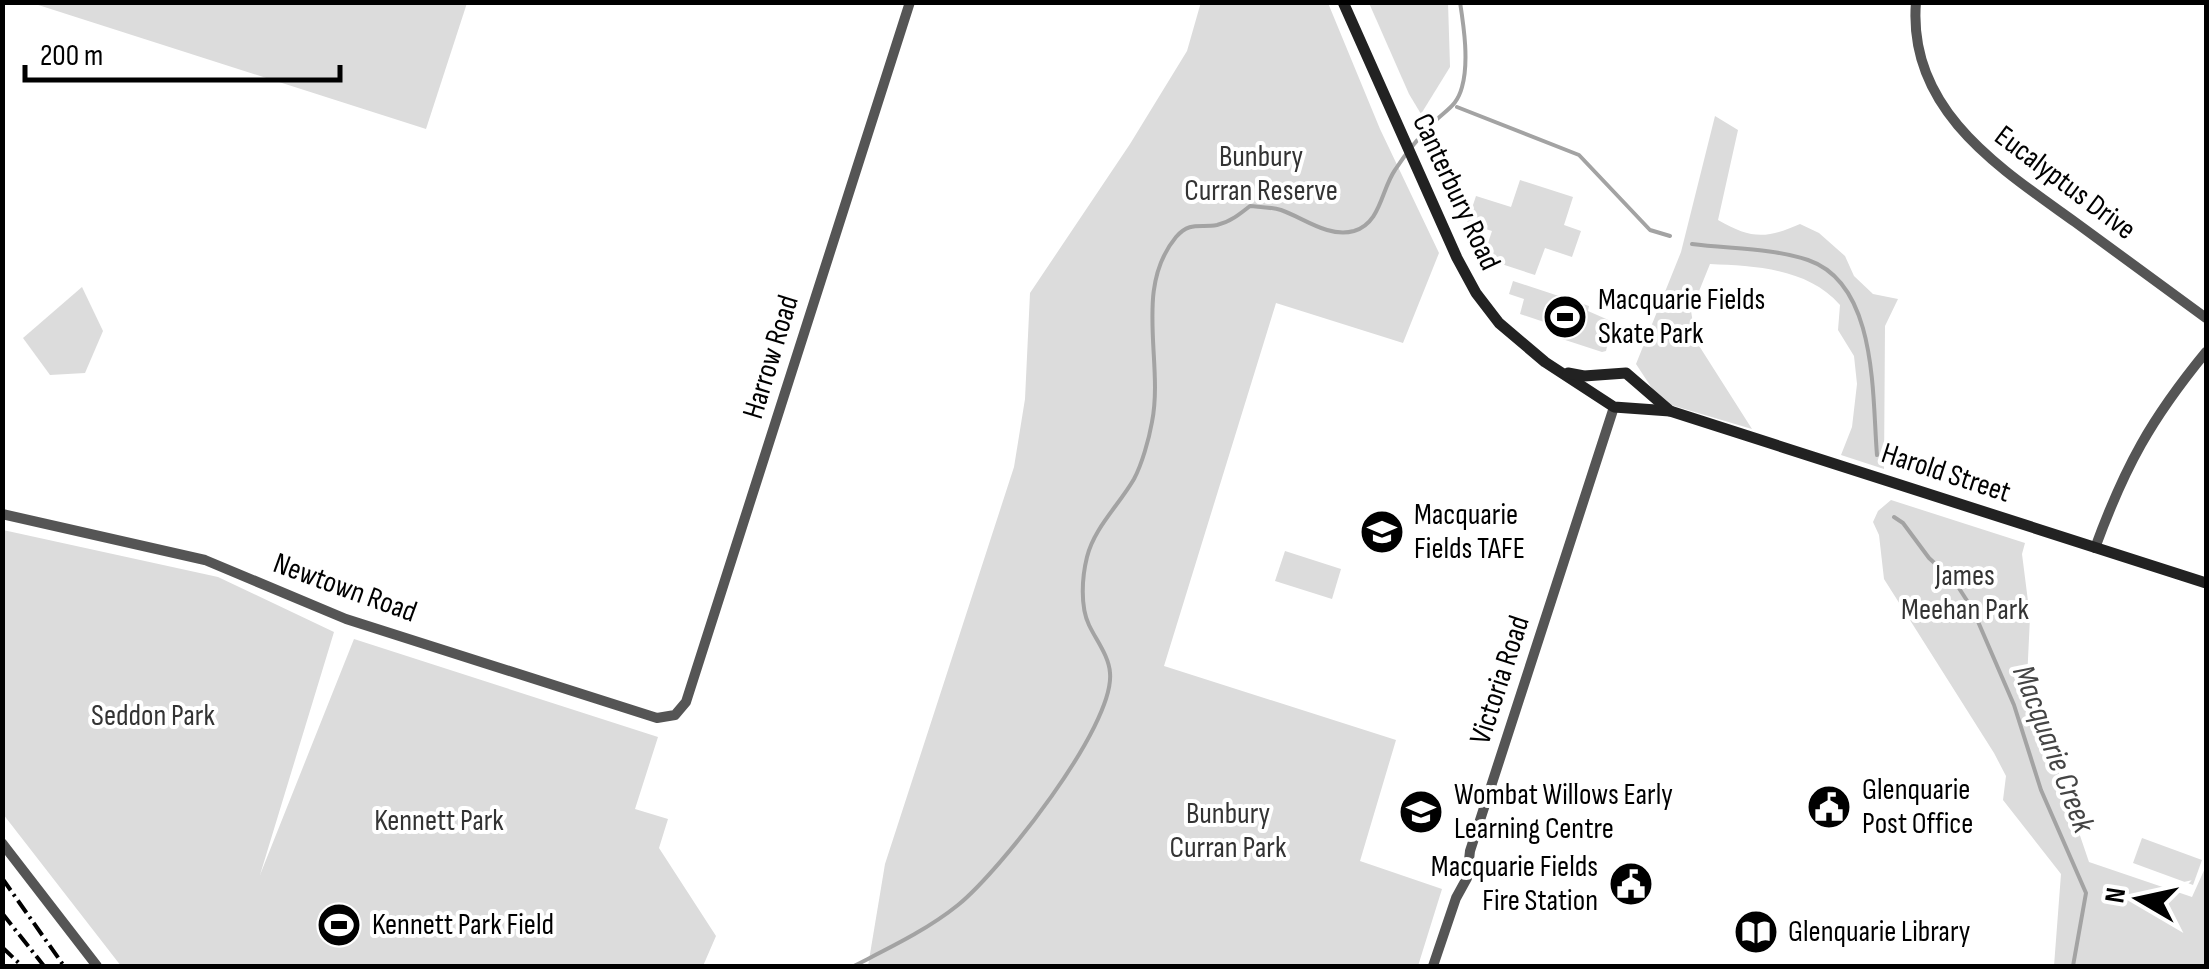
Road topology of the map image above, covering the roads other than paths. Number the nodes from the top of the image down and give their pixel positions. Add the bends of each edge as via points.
1 (910, 2) edge
2 (1343, 2) edge
3 (1916, 2) edge
4 (2206, 318) edge
5 (2206, 352) edge
6 (1564, 373) junction
7 (1612, 374) junction
8 (1636, 382) junction
9 (1615, 404) junction
10 (1670, 411) junction
11 (2, 514) edge
12 (2095, 548) junction
13 (2206, 583) edge
14 (668, 718) joint
15 (2, 843) edge
16 (97, 966) edge
17 (1433, 966) edge

1 - 14 street, Harrow Road via 686,702
2 - 6 main road, Canterbury Road via 1476,293 1500,323
3 - 4 street, Eucalyptus Drive via 1928,74 1969,140
5 - 12 street via 2139,442
6 - 7 main road
6 - 9 main road, Canterbury Road
7 - 8 main road via 1626,373
7 - 9 main road via 1603,384
8 - 9 main road via 1636,398
8 - 10 main road, Harold Street
9 - 10 main road, Harold Street
9 - 17 street, Victoria Road via 1467,878
10 - 12 main road, Harold Street
11 - 14 street, Newtown Road via 205,560 346,619
12 - 13 main road, Harold Street
15 - 16 street

